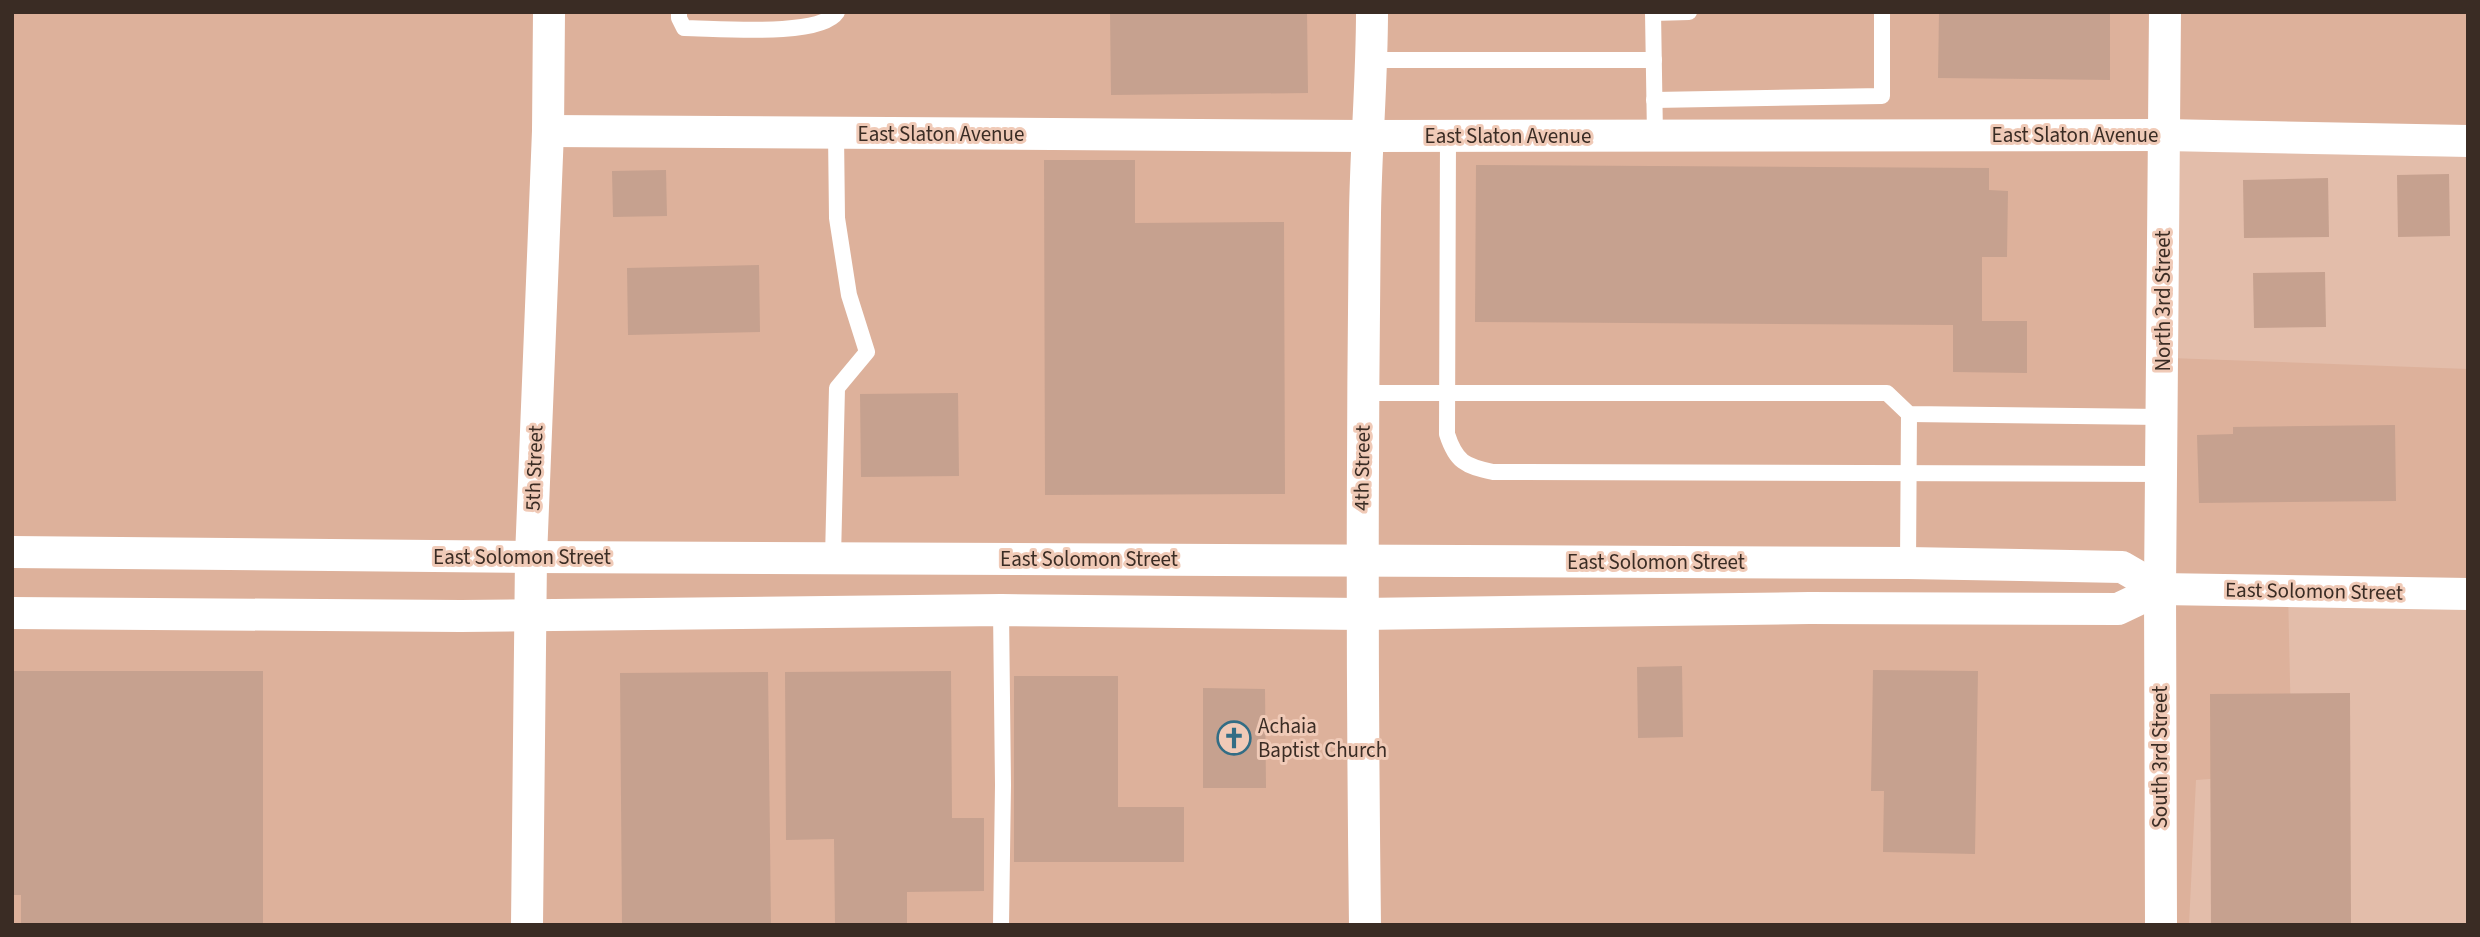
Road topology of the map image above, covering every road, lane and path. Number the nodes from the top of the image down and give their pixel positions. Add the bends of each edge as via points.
1 (549, 12) edge
2 (679, 12) edge
3 (837, 12) edge
4 (1372, 12) edge
5 (1653, 12) edge
6 (1689, 12) edge
7 (1882, 12) edge
8 (2165, 12) edge
9 (1372, 60) junction
10 (1654, 60) junction
11 (1654, 100) junction
12 (548, 131) junction
13 (836, 133) junction
14 (1448, 135) junction
15 (2164, 135) junction
16 (1366, 136) junction
17 (1655, 136) junction
18 (2468, 141) edge
19 (1363, 393) junction
20 (1446, 393) junction
21 (1909, 414) junction
22 (2162, 417) junction
23 (1907, 473) junction
24 (2163, 474) junction
25 (12, 552) edge
26 (531, 557) junction
27 (834, 558) junction
28 (1362, 560) junction
29 (1908, 563) junction
30 (2160, 589) junction
31 (2468, 594) edge
32 (1001, 610) junction
33 (12, 613) edge
34 (1361, 614) junction
35 (530, 615) junction
36 (527, 925) edge
37 (1001, 925) edge
38 (1365, 925) edge
39 (2161, 925) edge

1 - 12 street, 5th Street
2 - 3 lane via 684,28 783,29 813,27 833,19
4 - 9 street, 4th Street
5 - 6 lane
5 - 10 lane
7 - 11 lane via 1882,96
8 - 15 street, North 3rd Street
9 - 10 lane
9 - 16 street, 4th Street
10 - 11 lane
11 - 17 lane
12 - 13 street, East Slaton Avenue
12 - 26 street, 5th Street
13 - 16 street, East Slaton Avenue
13 - 27 lane via 837,218 849,296 867,352 837,387
14 - 16 street, East Slaton Avenue
14 - 17 street, East Slaton Avenue
14 - 20 lane
15 - 17 street, East Slaton Avenue
15 - 18 street, East Slaton Avenue
15 - 22 street, North 3rd Street
16 - 19 street, 4th Street
19 - 20 lane
19 - 28 street, 4th Street
20 - 21 lane via 1887,393
20 - 23 lane via 1447,434 1458,458 1471,467 1493,472
21 - 22 lane
21 - 23 lane
22 - 24 street, North 3rd Street
23 - 24 lane
23 - 29 lane
24 - 30 street, North 3rd Street
25 - 26 street, East Solomon Street
26 - 27 street, East Solomon Street
26 - 35 street, 5th Street
27 - 28 street, East Solomon Street
28 - 29 street, East Solomon Street
28 - 34 street, 4th Street
29 - 30 street, East Solomon Street via 2122,567
30 - 31 street, East Solomon Street
30 - 34 street, East Solomon Street via 2118,609
30 - 39 street, South 3rd Street
32 - 34 street, East Solomon Street
32 - 35 street, East Solomon Street
32 - 37 lane
33 - 35 street, East Solomon Street
34 - 38 street, 4th Street
35 - 36 street, 5th Street

